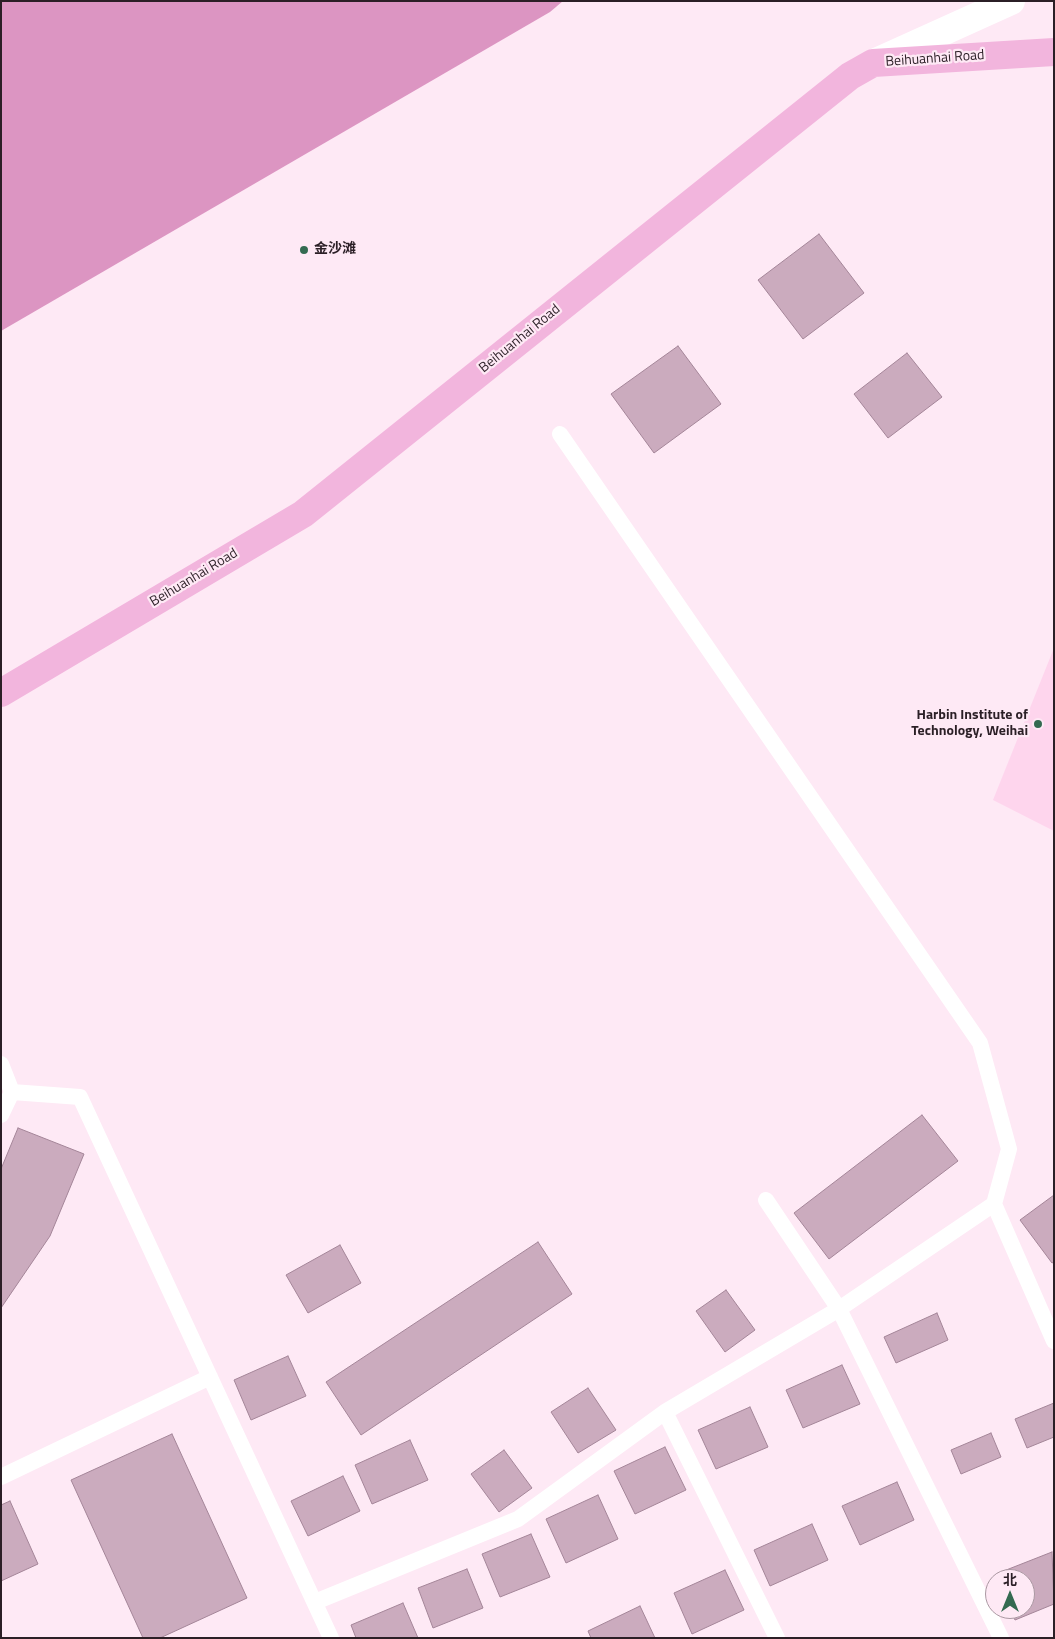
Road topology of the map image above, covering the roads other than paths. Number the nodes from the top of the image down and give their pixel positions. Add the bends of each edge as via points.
1 (1011, 1) edge
2 (1054, 52) edge
3 (873, 63) junction
4 (560, 434) dead end
5 (1, 693) edge
6 (1, 1064) edge
7 (12, 1092) junction
8 (1, 1115) edge
9 (766, 1200) dead end
10 (994, 1204) junction
11 (839, 1309) junction
12 (1054, 1341) edge
13 (210, 1377) junction
14 (665, 1412) junction
15 (1, 1477) edge
16 (315, 1602) junction
17 (331, 1638) edge
18 (777, 1638) edge
19 (1001, 1638) edge

1 - 3 street
2 - 3 main road, Beihuanhai Road
3 - 5 main road, Beihuanhai Road via 850,76 303,514
4 - 10 lane via 980,1043 1008,1149
6 - 7 lane
7 - 8 lane
7 - 13 lane via 80,1097
9 - 11 lane
10 - 11 lane
10 - 12 lane
11 - 14 lane
11 - 19 lane
13 - 15 lane
13 - 16 lane
14 - 16 lane via 518,1520
14 - 18 lane
16 - 17 lane

